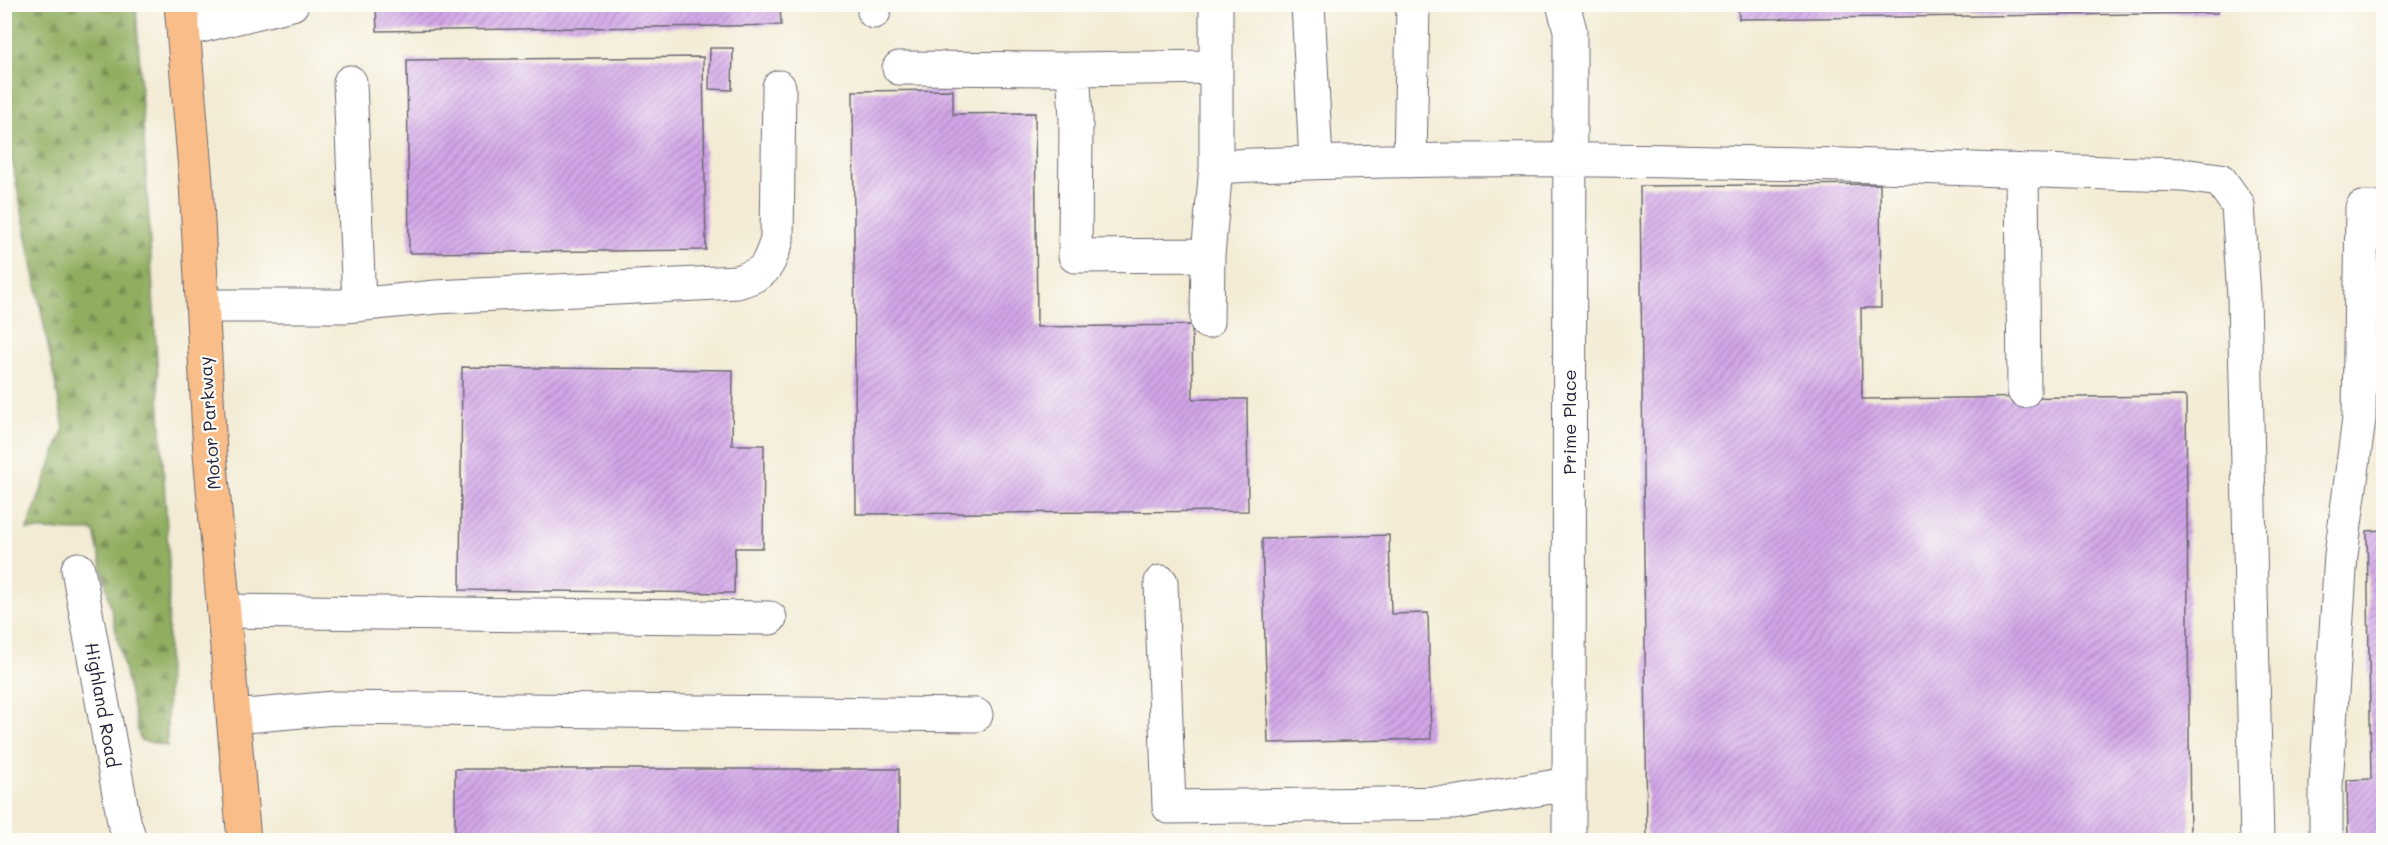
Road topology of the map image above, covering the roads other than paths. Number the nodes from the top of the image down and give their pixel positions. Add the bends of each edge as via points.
1 (292, 4) edge
2 (1216, 4) edge
3 (1308, 4) edge
4 (1413, 4) edge
5 (1563, 4) edge
6 (183, 17) edge
7 (1216, 67) junction
8 (899, 68) dead end
9 (1073, 69) junction
10 (351, 82) dead end
11 (778, 87) dead end
12 (1570, 158) junction
13 (1410, 161) junction
14 (1316, 162) junction
15 (1216, 167) junction
16 (2022, 171) junction
17 (2384, 208) edge
18 (1208, 255) junction
19 (359, 304) junction
20 (202, 306) junction
21 (1207, 322) dead end
22 (2024, 391) dead end
23 (78, 569) dead end
24 (1161, 582) dead end
25 (224, 611) junction
26 (770, 618) dead end
27 (975, 715) dead end
28 (234, 717) junction
29 (1569, 784) junction
30 (130, 840) edge
31 (244, 840) edge
32 (1569, 840) edge
33 (2257, 840) edge
34 (2326, 840) edge

1 - 6 street
2 - 7 street
3 - 14 street
4 - 13 street
5 - 12 street, Prime Place via 1570,30
6 - 20 main road, Motor Parkway
7 - 9 street
7 - 15 street
8 - 9 street
9 - 18 street via 1075,256
10 - 19 street
11 - 19 street via 777,240 770,261 759,275 737,282
12 - 13 street
12 - 16 street
12 - 29 street, Prime Place
13 - 14 street
14 - 15 street
15 - 18 street
16 - 22 street
16 - 33 street via 2182,175 2220,180 2238,205 2244,297
17 - 34 street via 2362,208 2359,419 2341,555
18 - 21 street
19 - 20 street
20 - 25 main road, Motor Parkway
23 - 30 street, Highland Road
24 - 29 street via 1169,807 1453,803
25 - 26 street
25 - 28 main road, Motor Parkway
27 - 28 street via 334,708
28 - 31 main road, Motor Parkway
29 - 32 street, Prime Place

